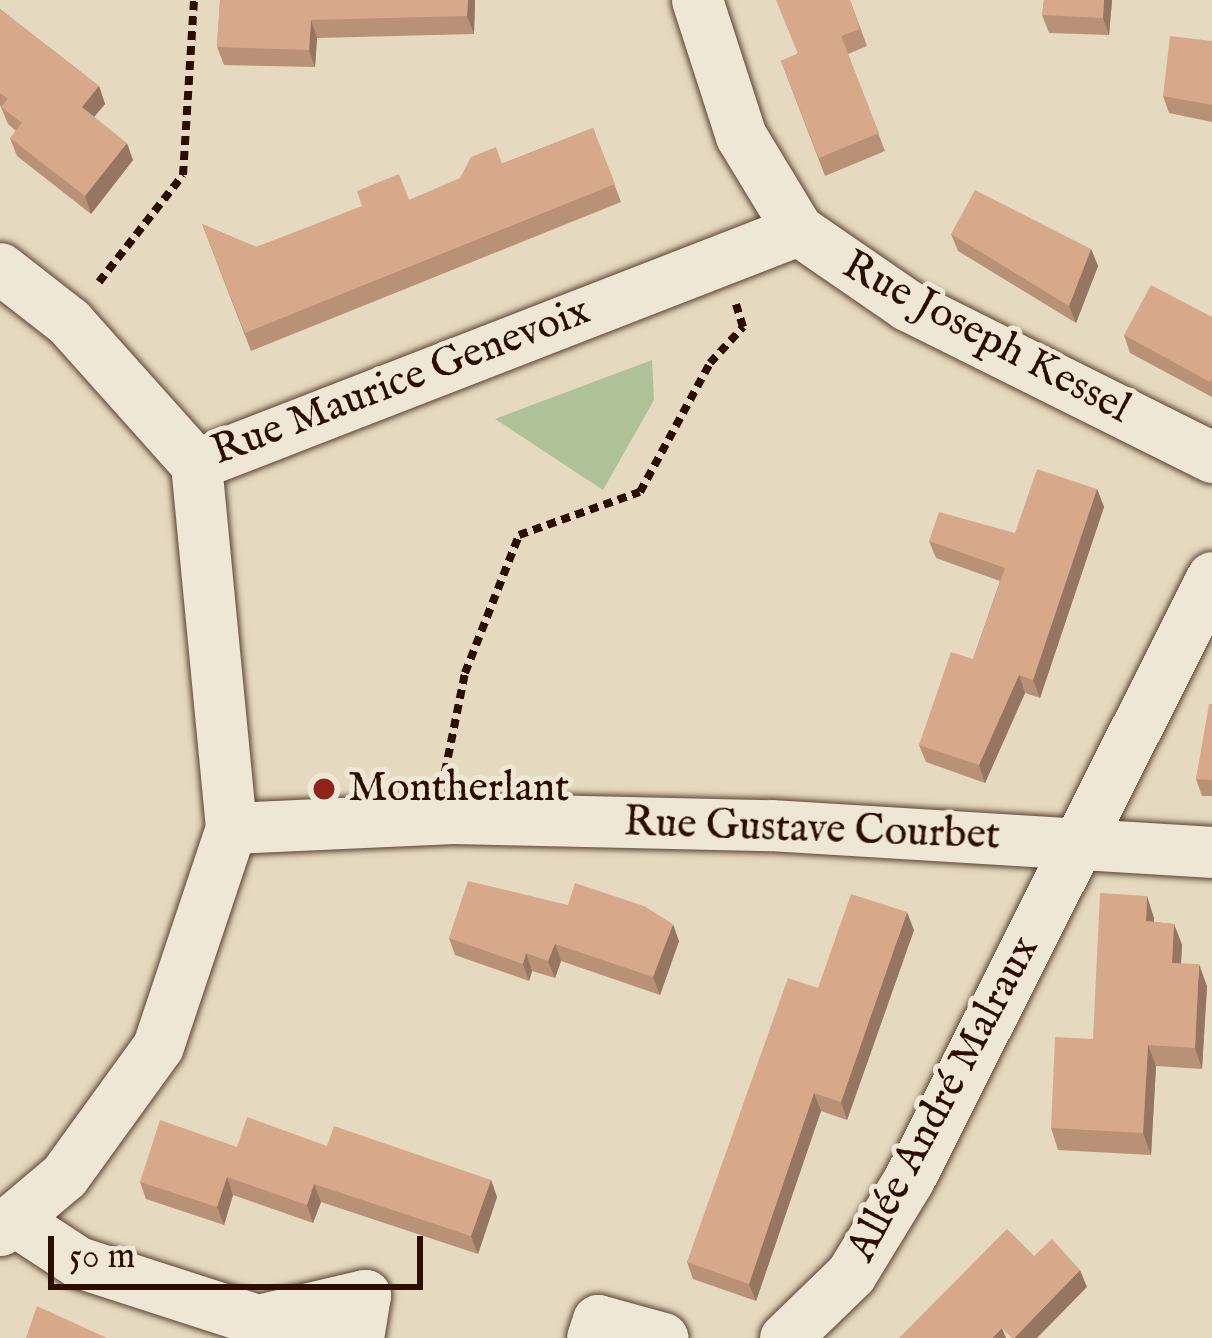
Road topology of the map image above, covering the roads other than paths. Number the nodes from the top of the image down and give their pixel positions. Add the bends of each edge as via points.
1 (697, 0) edge
2 (798, 230) junction
3 (0, 268) edge
4 (1212, 457) edge
5 (196, 464) junction
6 (1212, 577) edge
7 (231, 828) junction
8 (1076, 842) junction
9 (1212, 852) edge
10 (7, 1225) edge
11 (257, 1321) junction
12 (313, 1338) edge
13 (358, 1338) edge
14 (592, 1338) edge
15 (663, 1338) edge
16 (785, 1338) edge

1 - 2 street, Rue Joseph Kessel via 741,136
2 - 4 street, Rue Joseph Kessel via 908,305
2 - 5 street, Rue Maurice Genevoix
3 - 5 street, Rue Maurice Genevoix via 70,322
5 - 7 street
6 - 8 street, Allée André Malraux
7 - 8 street, Rue Gustave Courbet via 408,819
7 - 10 street via 158,1046 116,1114
8 - 9 street, Rue Gustave Courbet
8 - 16 street, Allée André Malraux via 908,1179 851,1274
10 - 11 street via 78,1262
11 - 12 street
11 - 13 street via 364,1295
14 - 15 street via 598,1320

